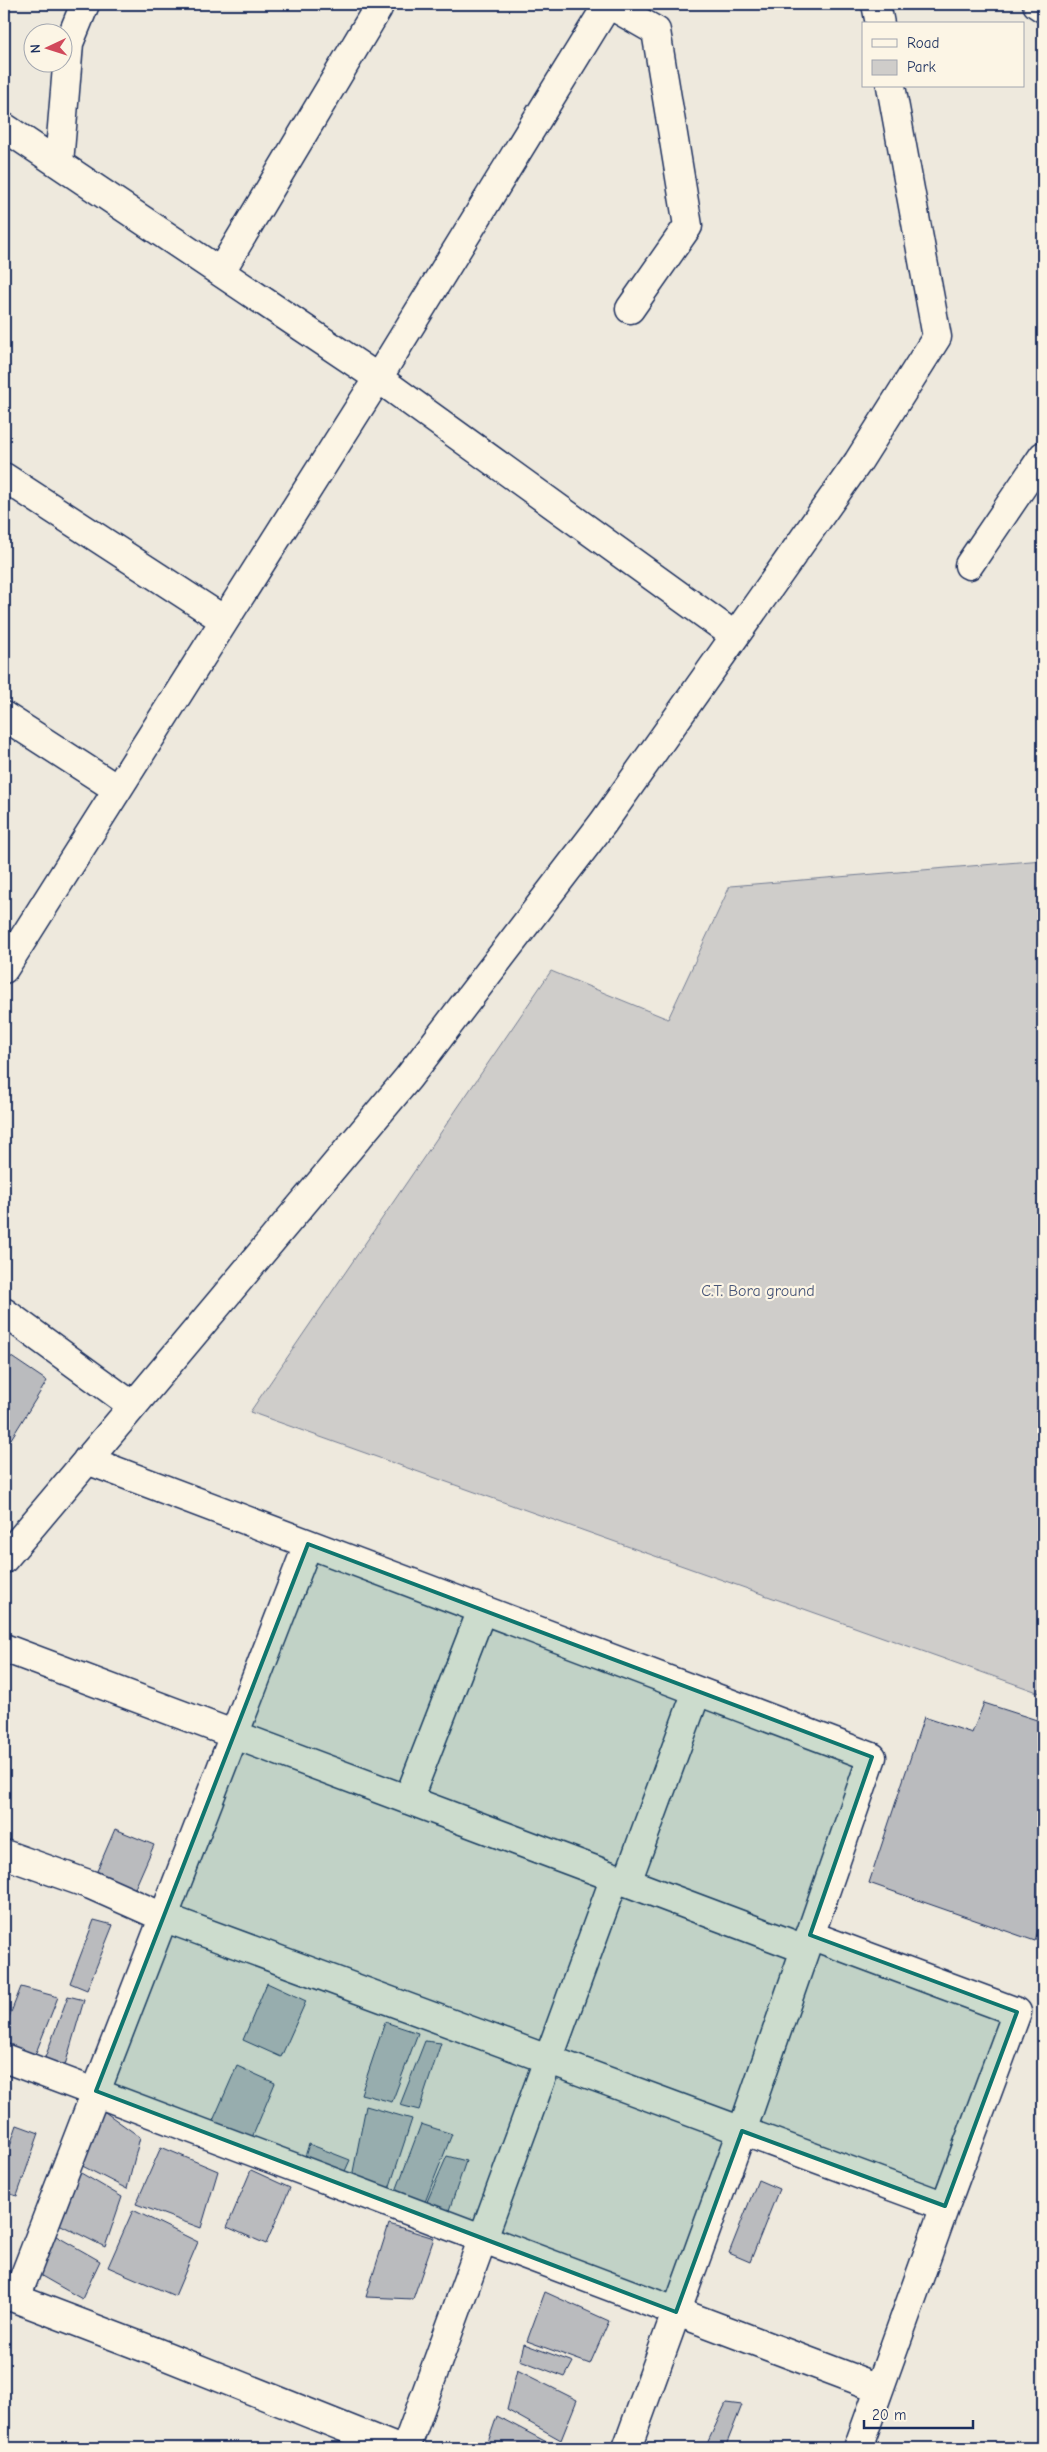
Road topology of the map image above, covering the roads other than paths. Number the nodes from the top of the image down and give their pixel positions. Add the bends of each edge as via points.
1 (85, 4) edge
2 (609, 4) edge
3 (876, 4) edge
4 (1037, 4) edge
5 (378, 8) dead end
6 (1043, 8) edge
7 (880, 22) edge
8 (891, 88) edge
9 (4, 127) edge
10 (59, 164) junction
11 (221, 271) junction
12 (630, 309) dead end
13 (378, 378) junction
14 (1043, 456) edge
15 (4, 477) edge
16 (969, 565) dead end
17 (224, 620) junction
18 (735, 636) junction
19 (4, 716) edge
20 (117, 790) junction
21 (4, 969) edge
22 (4, 1312) edge
23 (133, 1406) junction
24 (87, 1460) junction
25 (308, 1544) junction
26 (4, 1559) edge
27 (482, 1610) junction
28 (4, 1648) edge
29 (697, 1691) junction
30 (234, 1734) junction
31 (408, 1800) junction
32 (4, 1854) edge
33 (621, 1880) junction
34 (163, 1917) junction
35 (808, 1942) junction
36 (4, 2058) edge
37 (549, 2060) junction
38 (96, 2091) junction
39 (742, 2131) junction
40 (944, 2206) junction
41 (483, 2239) junction
42 (10, 2296) edge
43 (676, 2312) junction
44 (879, 2388) junction
45 (396, 2448) edge
46 (406, 2448) edge
47 (627, 2448) edge
48 (858, 2448) edge

1 - 10 street via 69,43
2 - 12 street via 656,31 688,226
2 - 13 street
3 - 7 street
4 - 6 street
5 - 11 street
8 - 18 street via 937,337 858,462
9 - 10 street
10 - 11 street
11 - 13 street
13 - 17 street
13 - 18 street
14 - 16 street
15 - 17 street
17 - 20 street
18 - 23 street via 603,823 408,1078
19 - 20 street
20 - 21 street
22 - 23 street
23 - 24 street
24 - 25 street
24 - 26 street
25 - 27 street
25 - 30 street
27 - 29 street
27 - 31 street
28 - 30 street
29 - 33 street
29 - 35 street via 872,1757
30 - 31 street
30 - 34 street
31 - 33 street
32 - 34 street via 91,1885
33 - 35 street
33 - 37 street
34 - 37 street
34 - 38 street
35 - 39 street
35 - 40 street via 1017,2012
36 - 38 street
37 - 39 street
37 - 41 street
38 - 41 street
38 - 42 street
39 - 40 street
39 - 43 street
40 - 44 street
41 - 43 street
41 - 46 street
42 - 45 street
43 - 44 street
43 - 47 street
44 - 48 street

